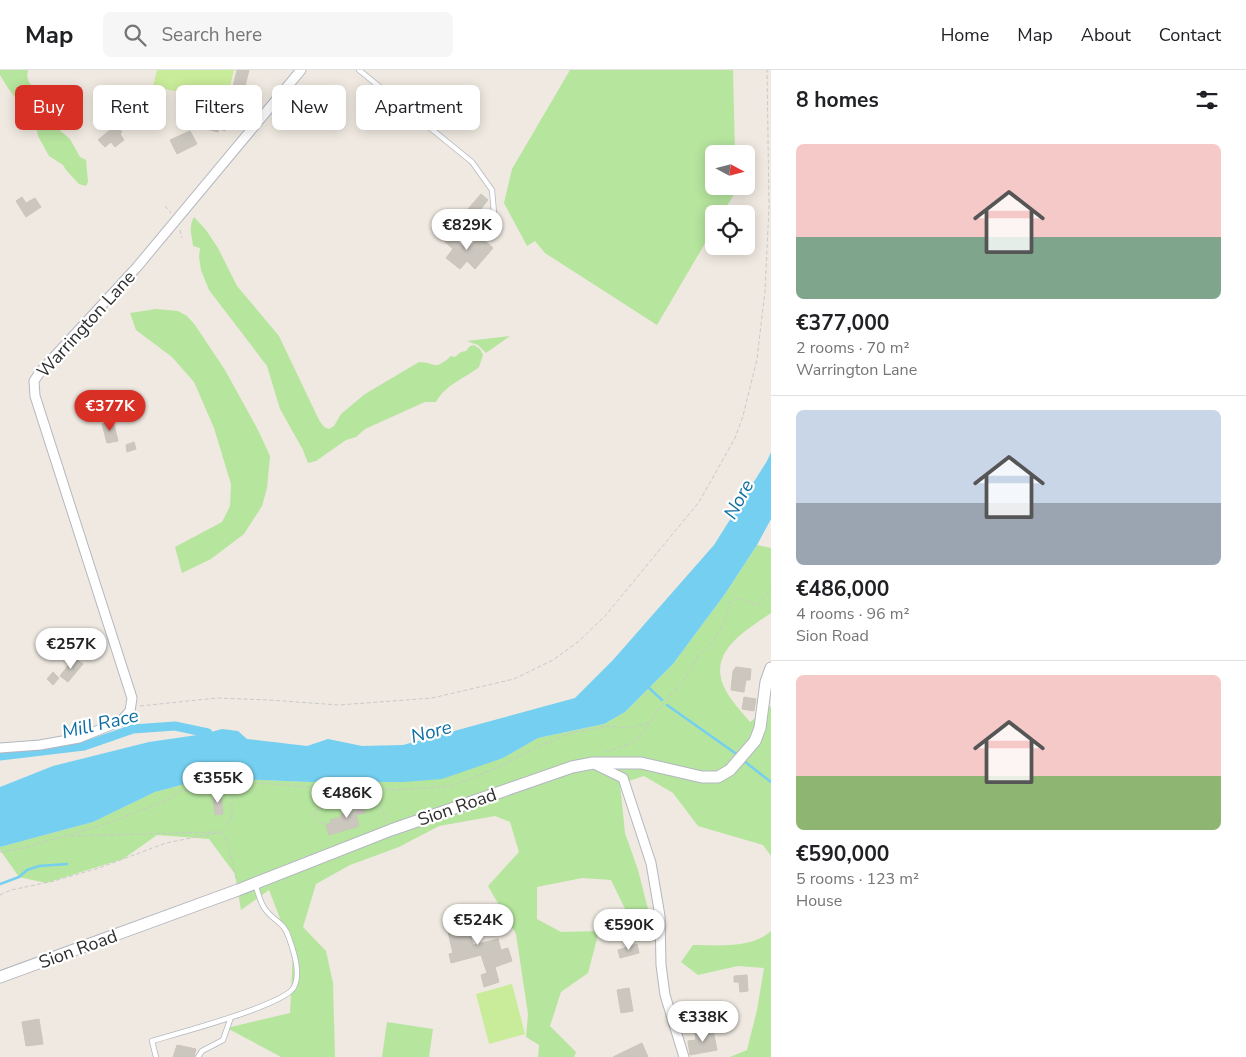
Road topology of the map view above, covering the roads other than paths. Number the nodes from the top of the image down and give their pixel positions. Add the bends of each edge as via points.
1 (301, 70) edge
2 (359, 70) edge
3 (262, 116) edge
4 (251, 130) edge
5 (494, 213) dead end
6 (771, 668) edge
7 (0, 748) edge
8 (593, 764) junction
9 (255, 883) junction
10 (0, 977) edge
11 (231, 1017) junction
12 (156, 1057) edge
13 (198, 1057) edge
14 (684, 1057) edge

1 - 3 street, Warrington Lane
2 - 5 lane via 472,162 492,190
4 - 7 street, Warrington Lane via 137,267 34,382 34,396 132,698 130,711 122,721 79,738
6 - 8 street, Sion Road via 755,741 730,770 718,777 702,777 641,763
8 - 9 street, Sion Road via 572,767 391,830
8 - 14 street via 623,778 651,863 660,916 665,995
9 - 10 street, Sion Road
9 - 11 lane via 265,909 284,925 297,974 294,988 286,996
11 - 12 lane via 152,1041
11 - 13 lane via 223,1040 202,1051

